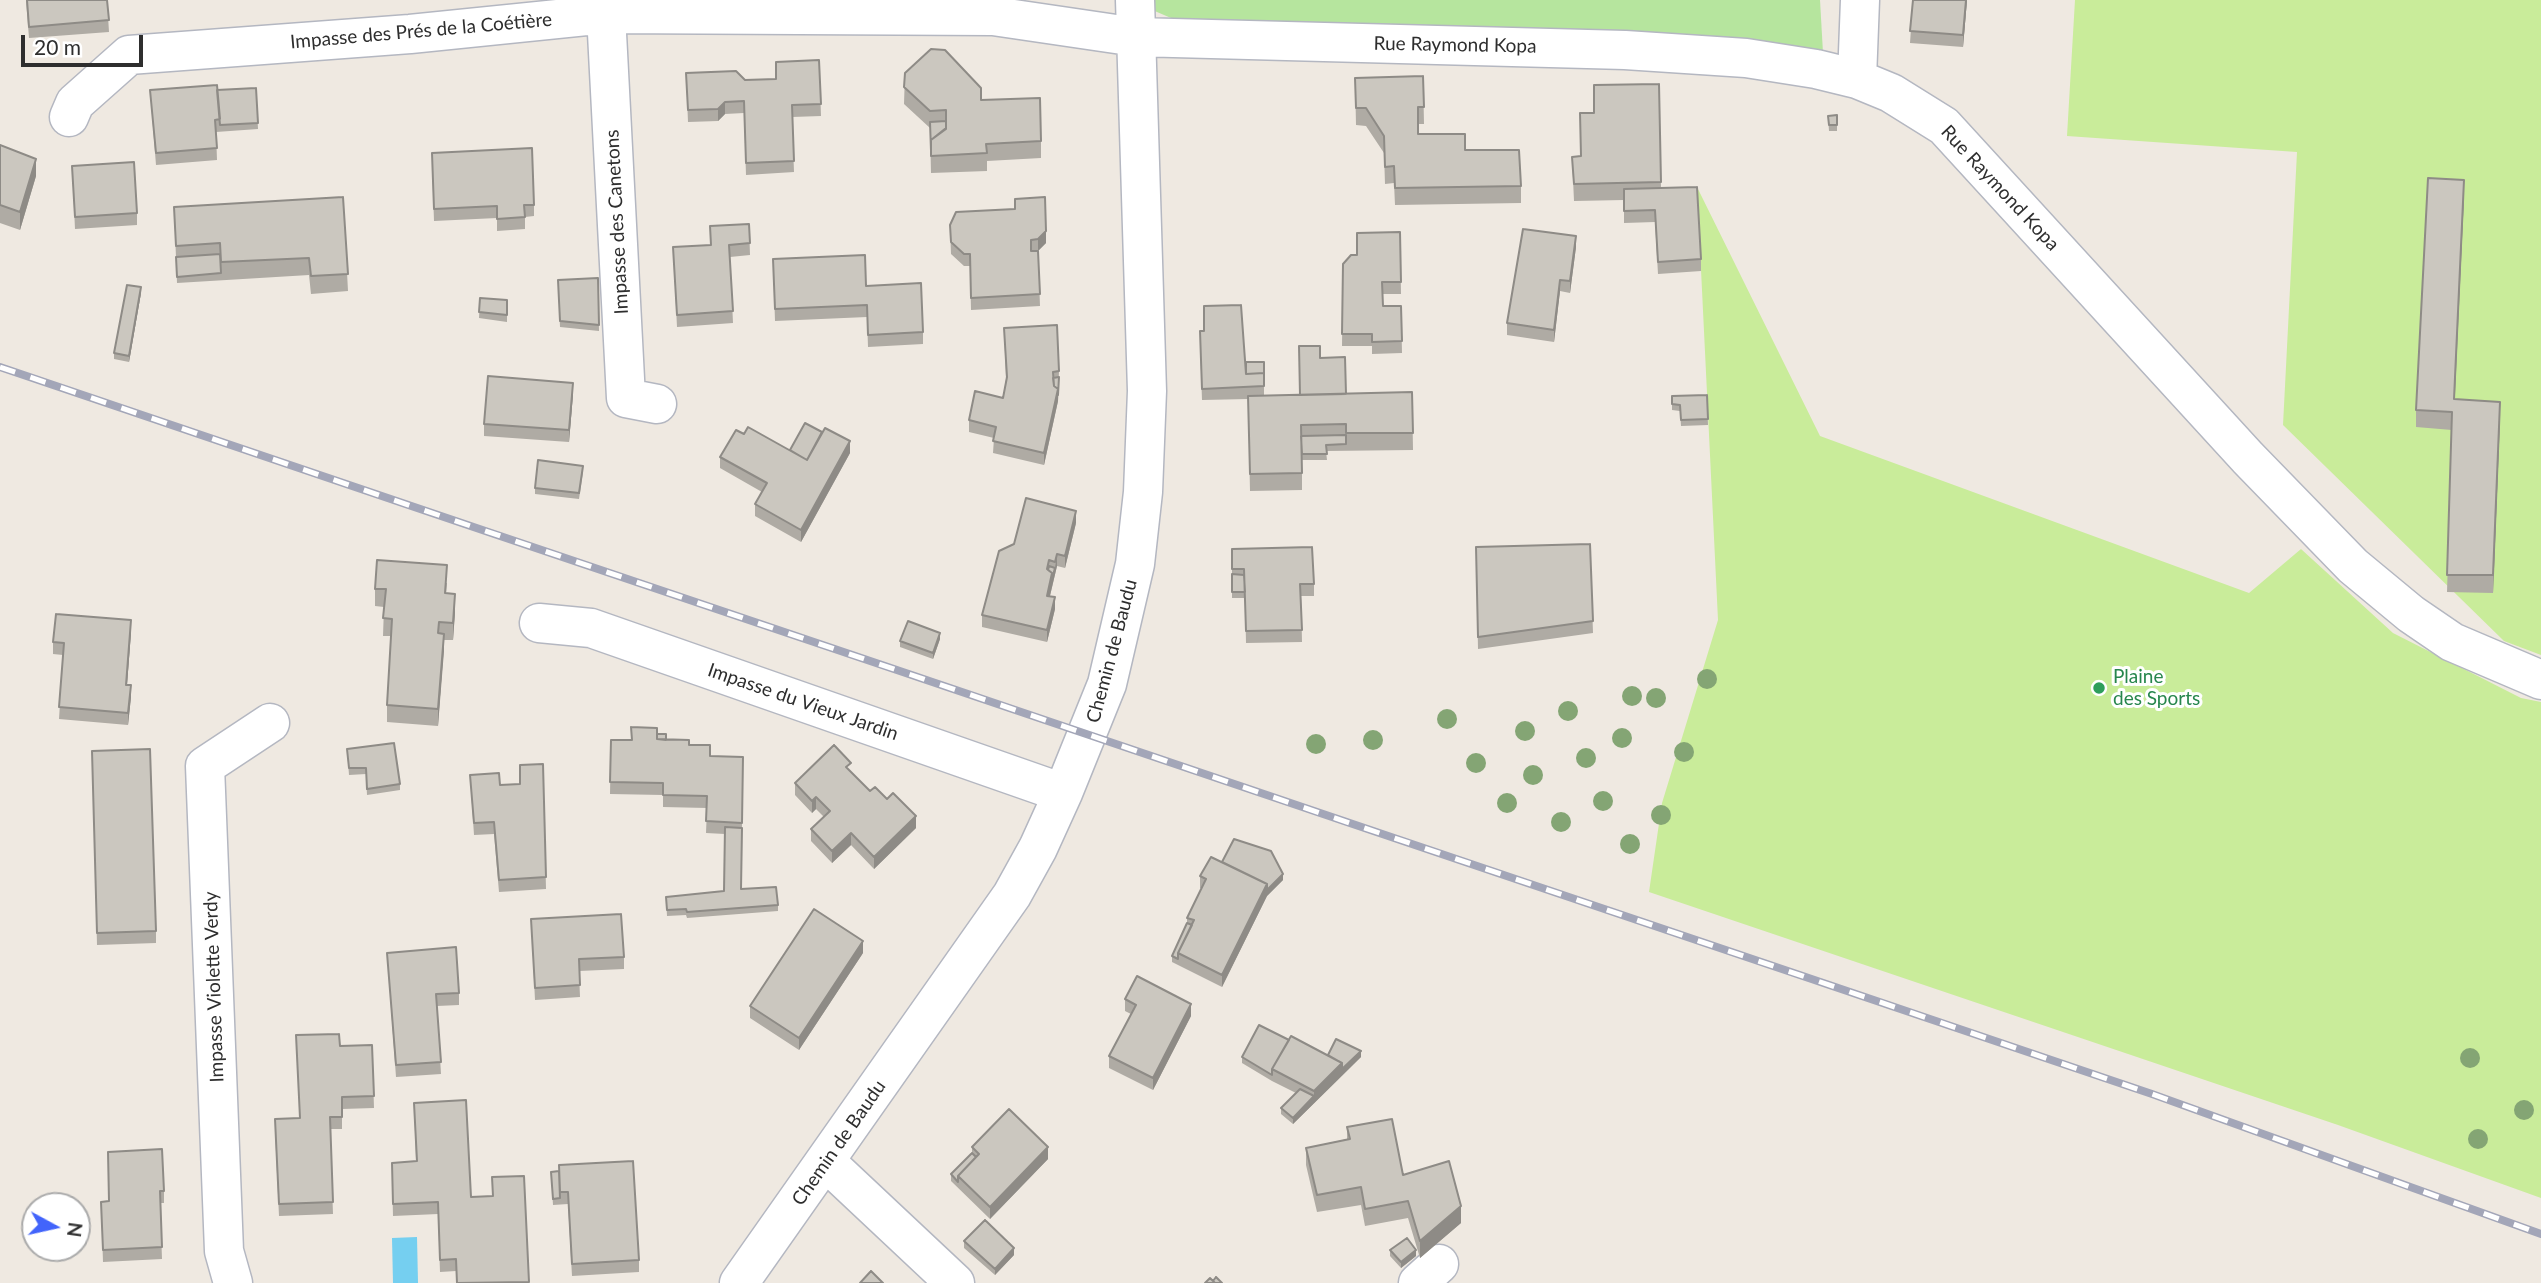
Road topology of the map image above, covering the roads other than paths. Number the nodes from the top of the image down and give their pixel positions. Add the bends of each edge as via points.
1 (1860, 0) edge
2 (606, 14) junction
3 (1135, 19) edge
4 (1857, 79) junction
5 (69, 117) dead end
6 (657, 404) dead end
7 (539, 623) dead end
8 (2541, 680) edge
9 (270, 723) dead end
10 (1063, 793) junction
11 (825, 1161) junction
12 (233, 1283) edge
13 (739, 1283) edge
14 (955, 1283) edge

1 - 4 street
2 - 3 street, Impasse des Prés de la Coétière
2 - 5 street, Impasse des Prés de la Coétière via 129,55 75,103
2 - 6 street, Impasse des Canetons via 626,398
3 - 4 street, Rue Raymond Kopa via 1746,58
3 - 10 street, Chemin de Baudu via 1147,391 1143,492 1135,564 1107,684
4 - 8 street, Rue Raymond Kopa via 1902,99 1944,126 2353,566 2452,642
7 - 10 street, Impasse du Vieux Jardin via 591,628
9 - 12 street, Impasse Violette Verdy via 205,766 224,1251
10 - 11 street, Chemin de Baudu via 1012,895
11 - 13 street, Chemin de Baudu
11 - 14 street

